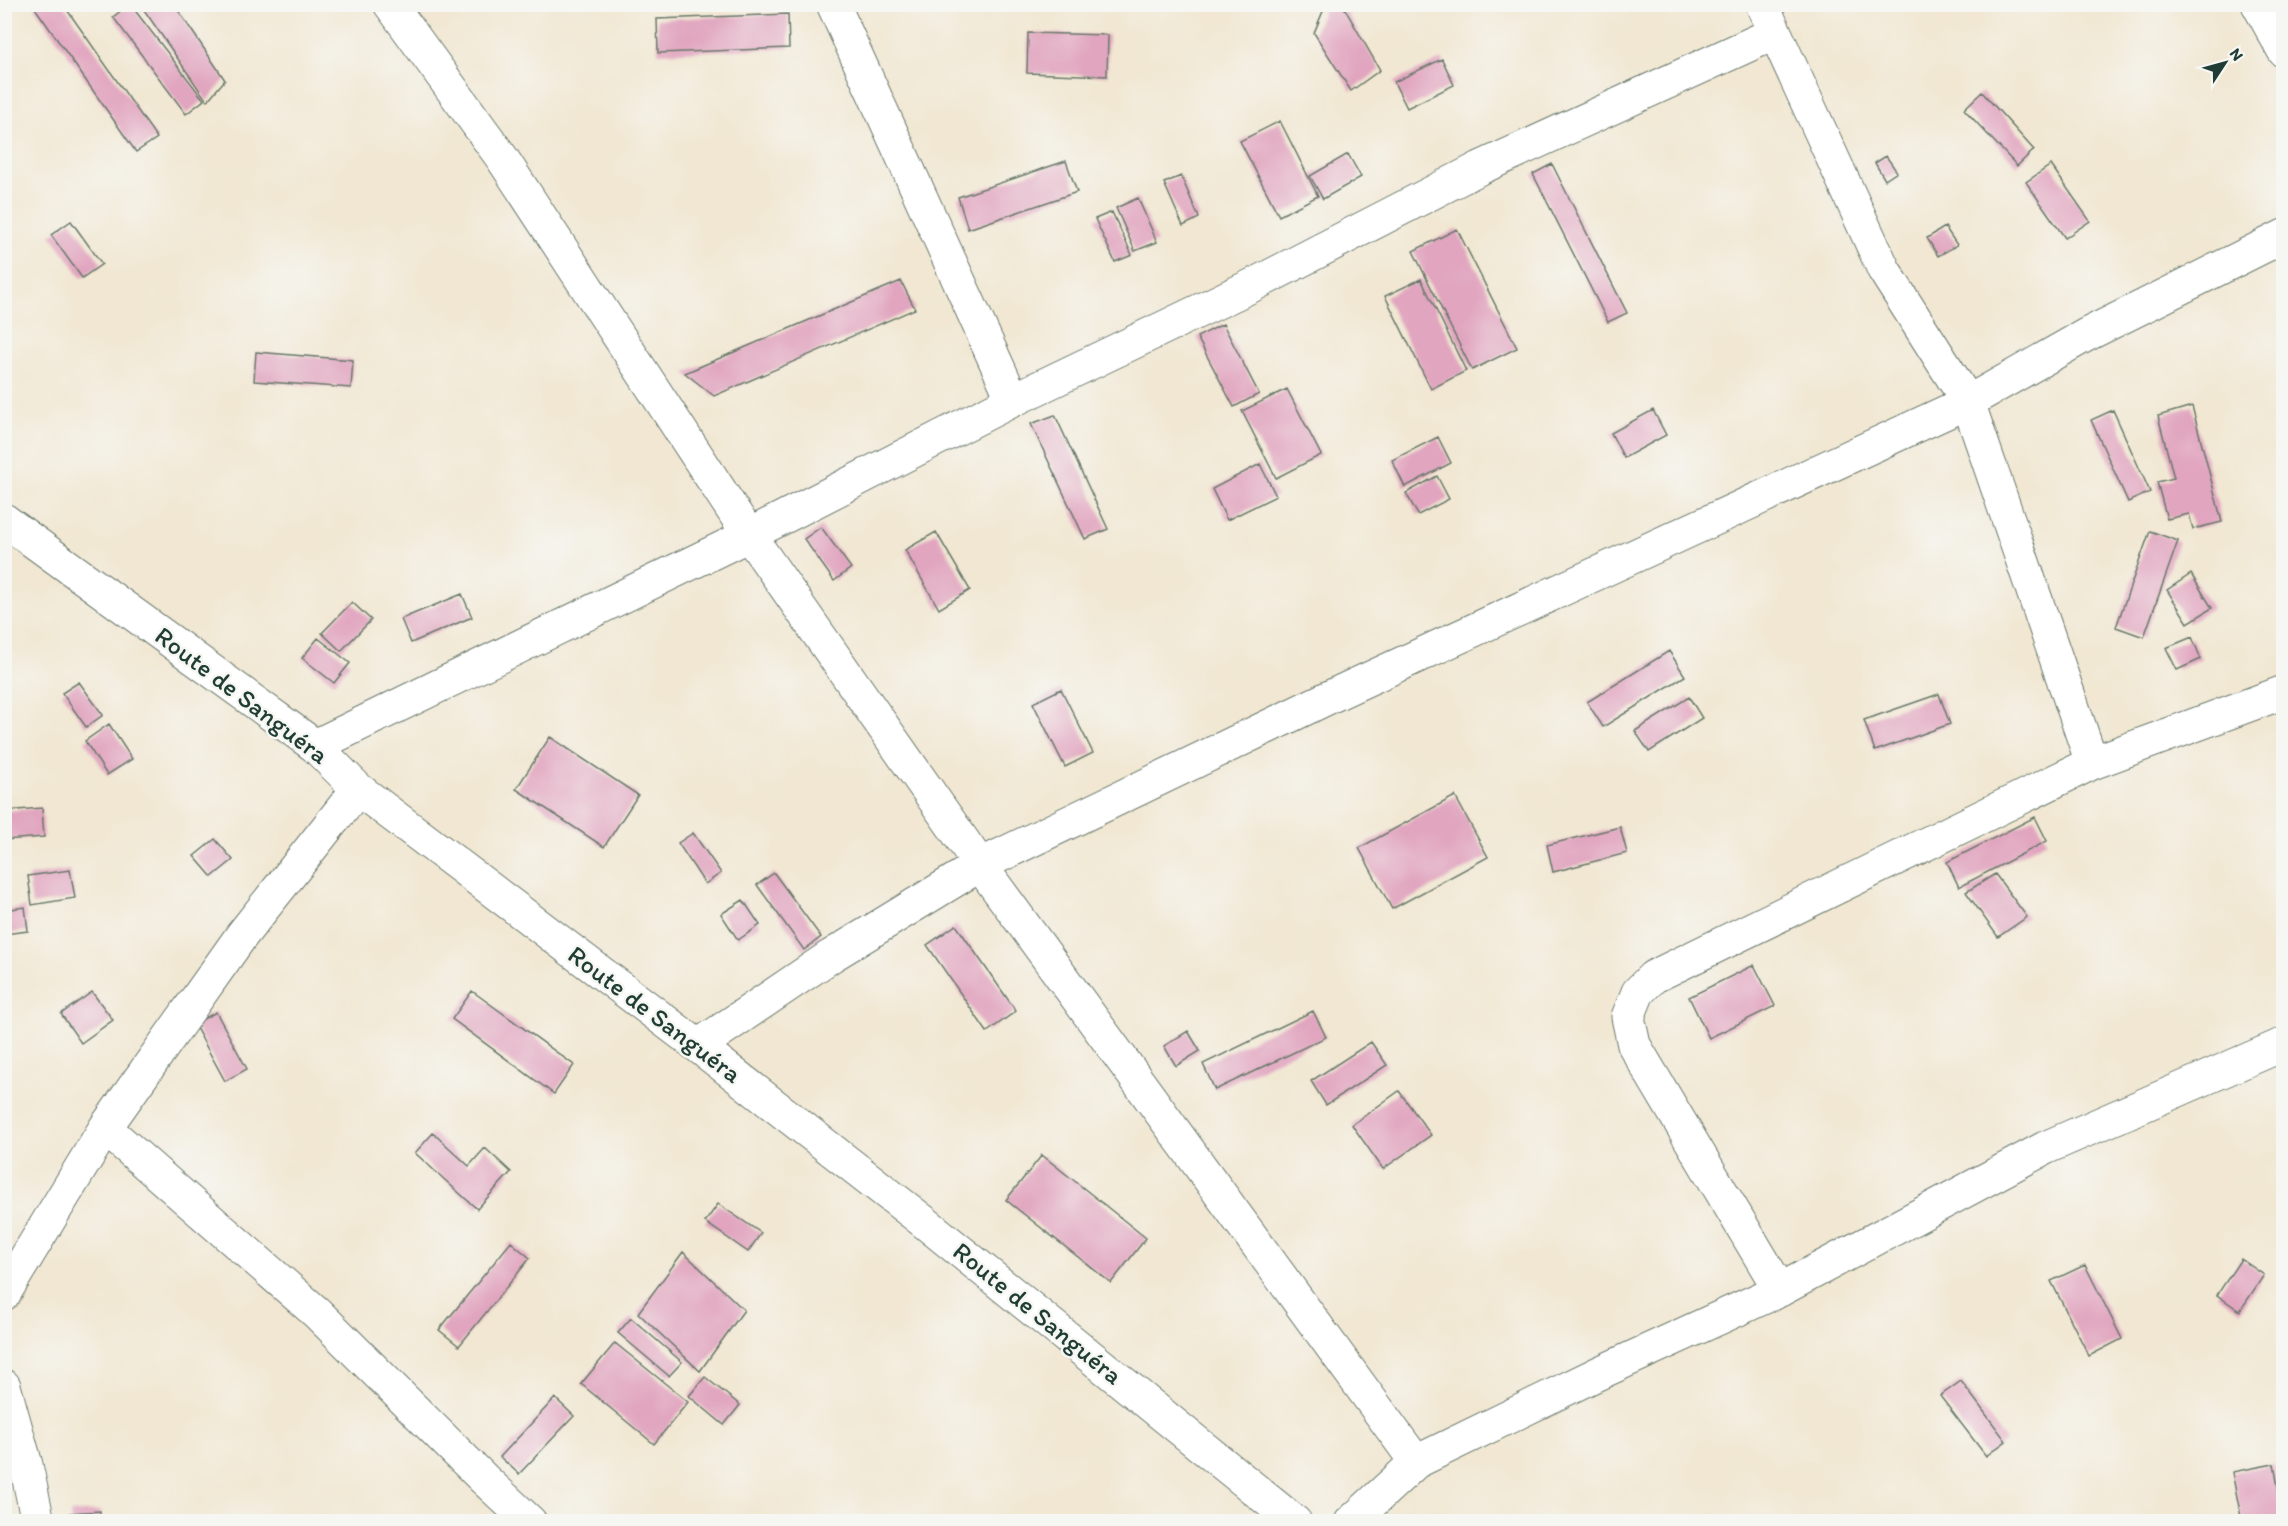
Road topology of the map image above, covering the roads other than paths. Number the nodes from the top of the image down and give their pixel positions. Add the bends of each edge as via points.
1 (390, 4) edge
2 (833, 4) edge
3 (2258, 4) edge
4 (1769, 19) edge
5 (2283, 51) edge
6 (2283, 236) edge
7 (1013, 400) junction
8 (1968, 402) junction
9 (4, 520) edge
10 (749, 535) junction
11 (2283, 692) edge
12 (315, 746) junction
13 (2092, 763) junction
14 (357, 789) junction
15 (980, 865) junction
16 (2283, 1044) edge
17 (698, 1046) junction
18 (105, 1128) junction
19 (1780, 1290) junction
20 (4, 1294) edge
21 (4, 1386) edge
22 (1416, 1462) junction
23 (38, 1521) edge
24 (530, 1521) edge
25 (1295, 1521) edge
26 (1351, 1521) edge

1 - 10 street via 502,158
2 - 7 street
3 - 5 street
4 - 7 street via 1253,285
4 - 8 street via 1884,270
6 - 8 street via 2086,335
7 - 10 street
8 - 13 street
8 - 15 street via 1342,691
9 - 12 street, Route de Sanguéra
10 - 12 street
10 - 15 street
11 - 13 street
12 - 14 street, Route de Sanguéra
13 - 19 street via 1653,977 1638,992 1628,1017 1634,1045
14 - 17 street, Route de Sanguéra
14 - 18 street via 242,935
15 - 17 street via 831,956
15 - 22 street
16 - 19 street via 2045,1148
17 - 25 street, Route de Sanguéra via 923,1221
18 - 20 street
18 - 24 street via 317,1313
19 - 22 street
21 - 23 street
22 - 26 street

